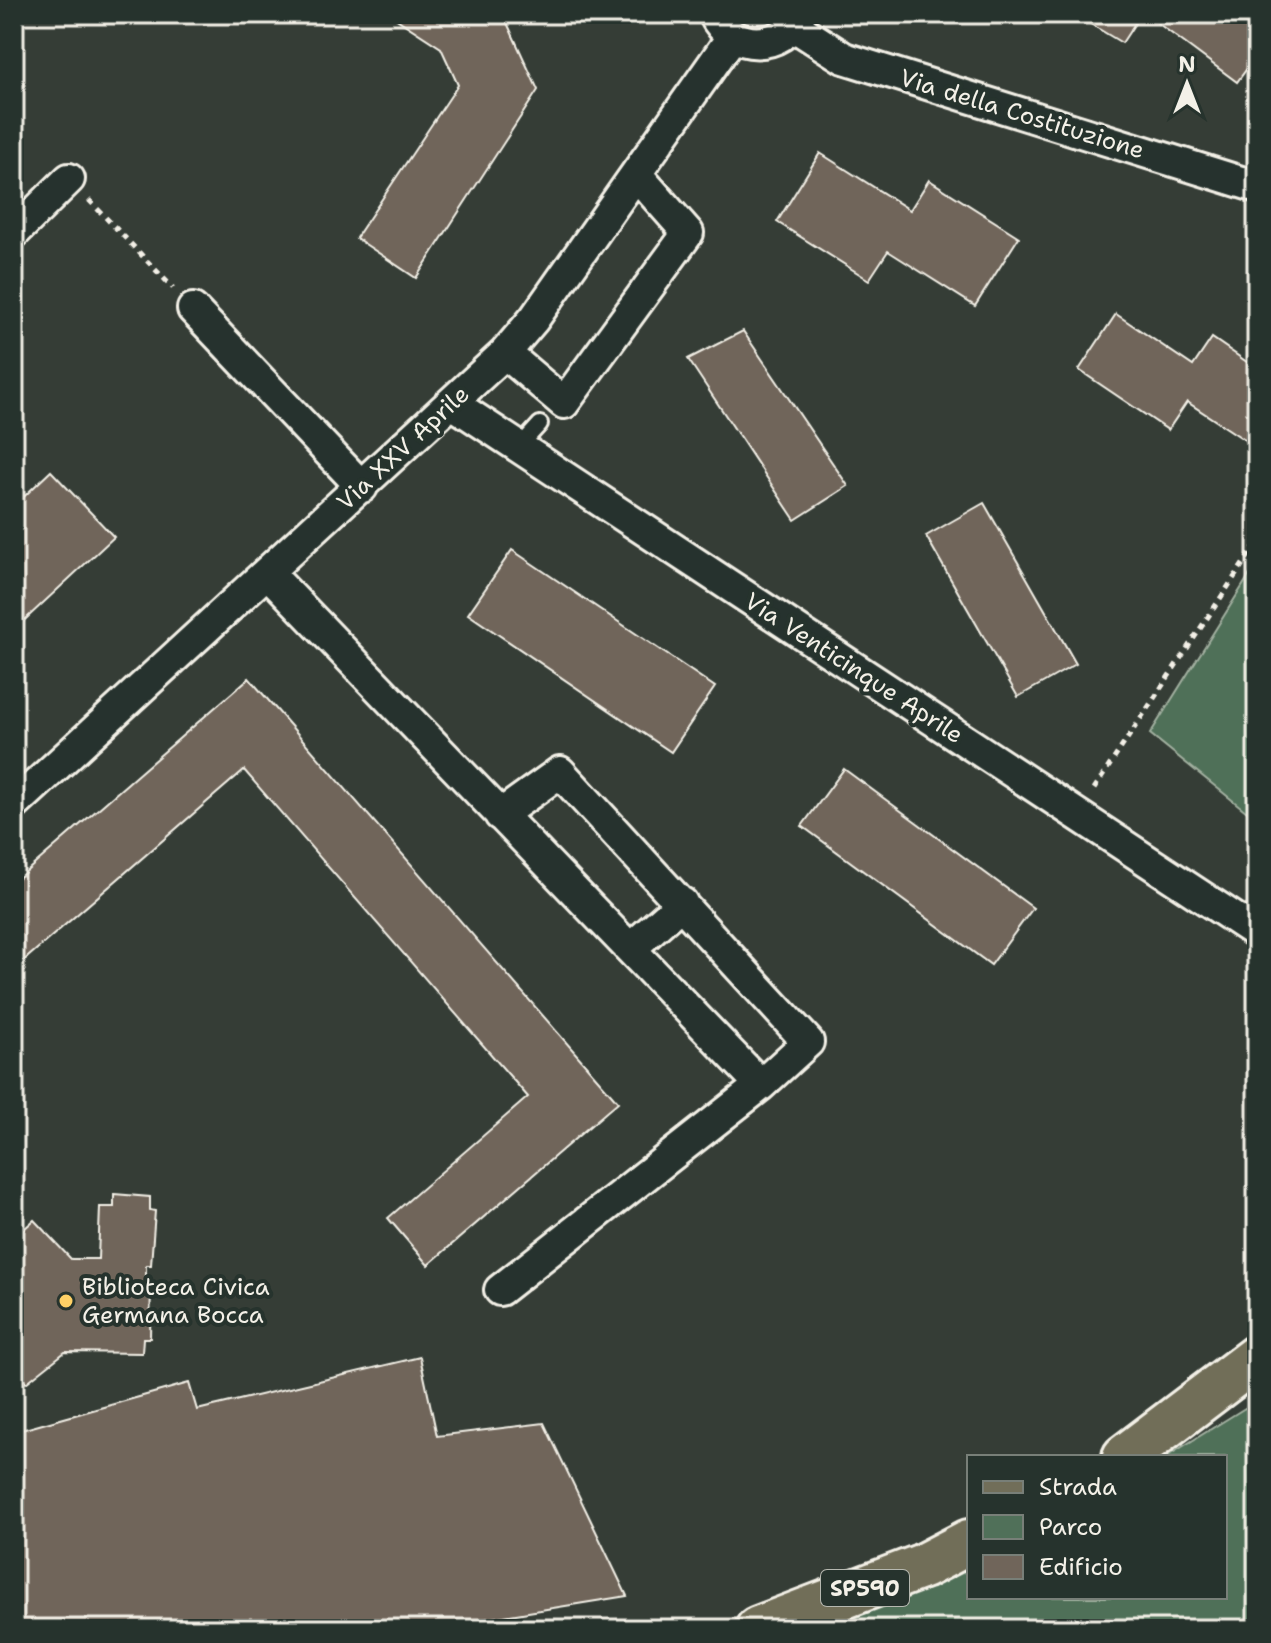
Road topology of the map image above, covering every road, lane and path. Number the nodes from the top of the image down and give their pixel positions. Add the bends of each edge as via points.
1 (797, 20) edge
2 (723, 25) edge
3 (636, 174) junction
4 (69, 179) joint
5 (1257, 187) edge
6 (14, 233) edge
7 (193, 309) joint
8 (505, 353) junction
9 (452, 403) junction
10 (540, 424) dead end
11 (519, 447) junction
12 (362, 487) junction
13 (1257, 543) edge
14 (268, 573) junction
15 (14, 805) edge
16 (500, 815) junction
17 (1077, 815) junction
18 (682, 903) junction
19 (1257, 933) edge
20 (630, 949) junction
21 (761, 1085) junction
22 (500, 1290) dead end
23 (1257, 1357) edge
24 (1128, 1455) edge
25 (967, 1543) edge
26 (758, 1629) edge

1 - 2 street via 781,38 757,44
1 - 5 street, Via della Costituzione via 844,58
2 - 3 street, Via XXV Aprile
3 - 8 street, Via XXV Aprile
3 - 8 street via 688,233 564,403
4 - 6 street
4 - 7 path
7 - 12 street
8 - 9 street, Via XXV Aprile
9 - 11 street, Via Venticinque Aprile
9 - 12 street, Via XXV Aprile
10 - 11 lane
11 - 17 street, Via Venticinque Aprile
12 - 14 street, Via XXV Aprile
13 - 17 path
14 - 15 street, Via XXV Aprile
14 - 16 street
16 - 18 street via 560,772
16 - 20 street
17 - 19 street, Via Venticinque Aprile
18 - 20 street
18 - 21 street via 808,1042
20 - 21 street
21 - 22 street
23 - 24 main road
25 - 26 main road, SP590 via 923,1566

